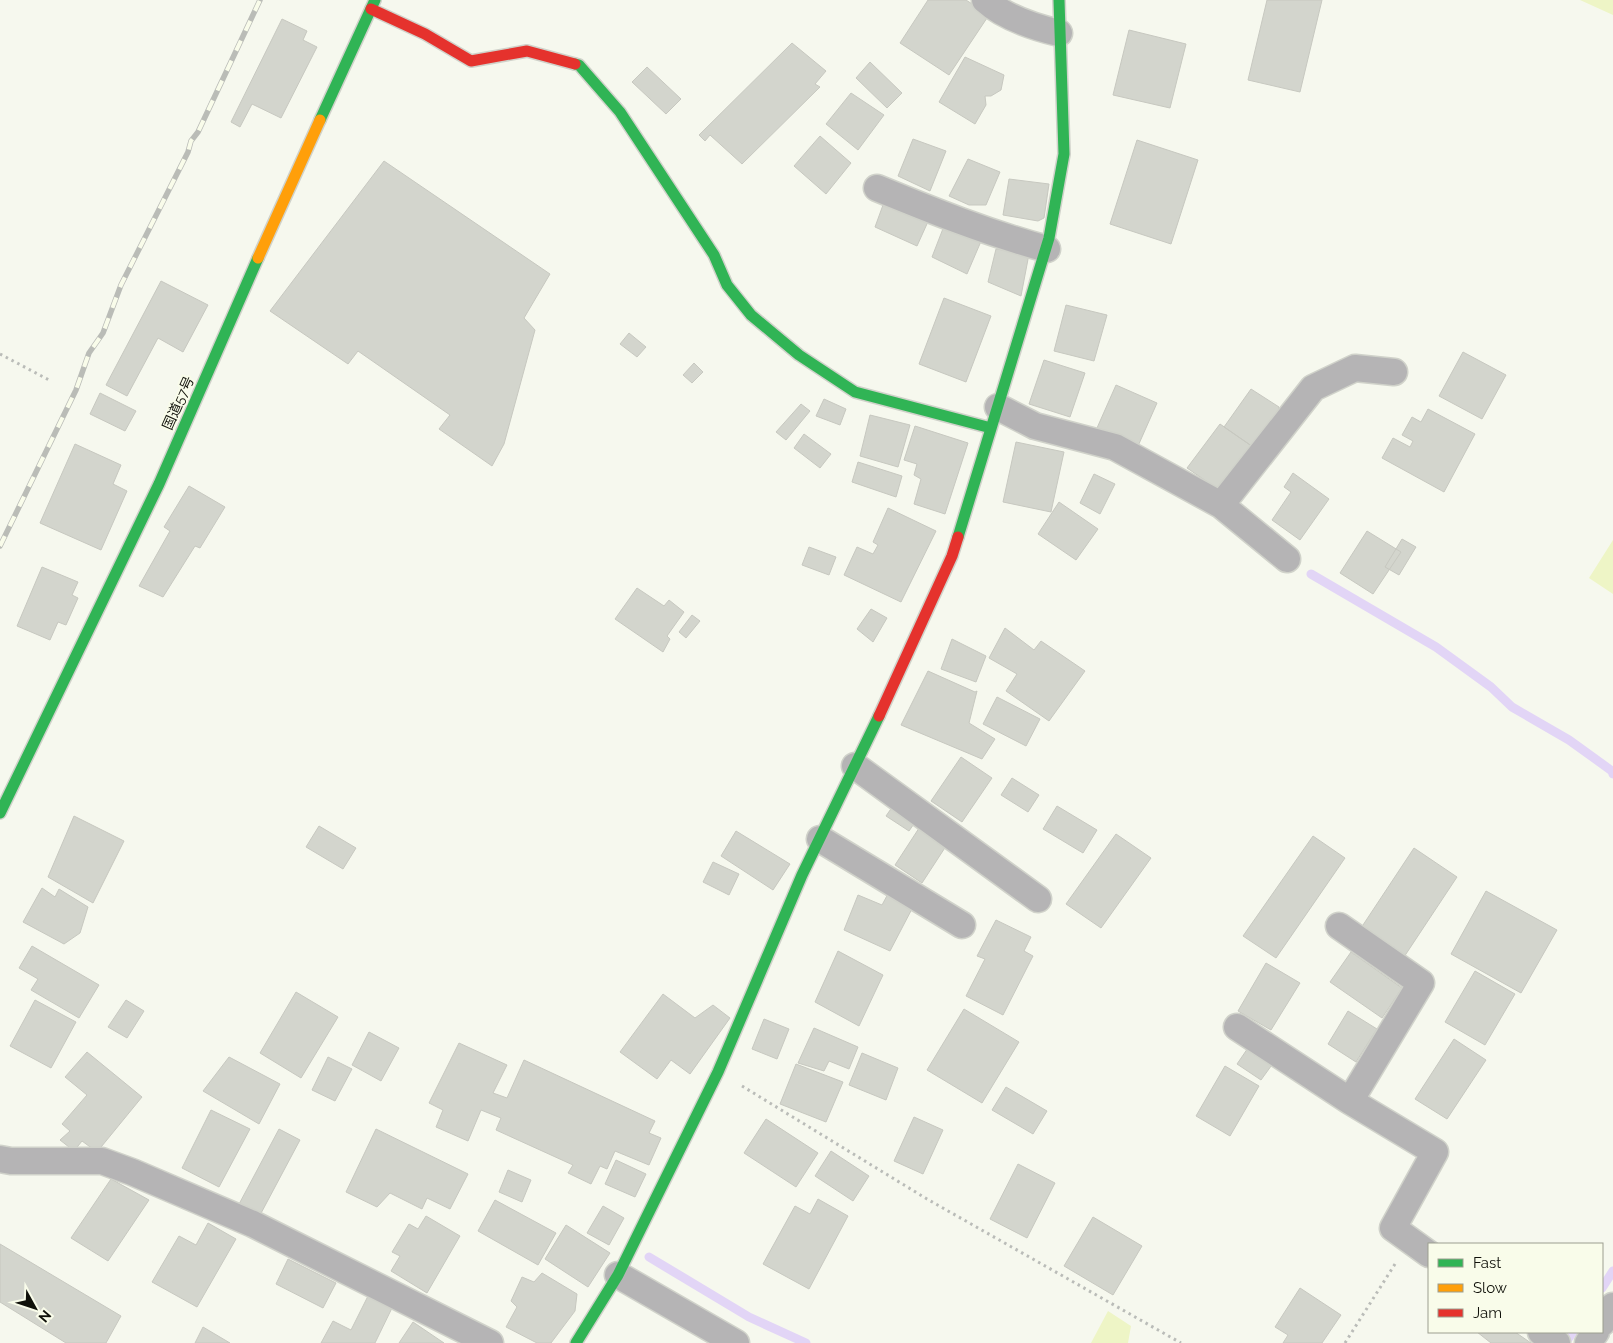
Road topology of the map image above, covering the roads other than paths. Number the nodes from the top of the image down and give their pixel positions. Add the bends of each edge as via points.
1 (985, 0) edge
2 (1059, 0) edge
3 (373, 5) edge
4 (1058, 33) junction
5 (877, 188) dead end
6 (1047, 249) junction
7 (1394, 372) dead end
8 (995, 417) junction
9 (1221, 505) junction
10 (1287, 559) dead end
11 (855, 766) junction
12 (0, 813) edge
13 (820, 839) junction
14 (1038, 899) dead end
15 (962, 925) dead end
16 (1339, 926) dead end
17 (1237, 1027) dead end
18 (1350, 1101) junction
19 (0, 1159) edge
20 (1420, 1247) edge
21 (618, 1275) junction
22 (1613, 1306) edge
23 (1603, 1321) edge
24 (1542, 1333) edge
25 (490, 1343) edge
26 (576, 1343) edge
27 (736, 1343) edge
28 (1557, 1343) edge

1 - 4 street via 994,8
2 - 4 main road
3 - 8 main road via 471,61 528,51 579,65 620,112 714,255 728,284 751,315 799,355 855,392
3 - 12 main road, 国道57号 via 265,241 160,484
4 - 6 main road via 1064,154
5 - 6 street via 949,218
6 - 8 main road
7 - 9 street via 1355,368 1313,388
8 - 9 street via 1115,448
8 - 11 main road via 952,556
9 - 10 street
11 - 13 main road
11 - 14 street
13 - 15 street
13 - 21 main road via 718,1072
16 - 18 street via 1421,983
17 - 18 street
18 - 20 street via 1435,1152 1393,1228
19 - 25 street via 102,1161 132,1172 253,1224
21 - 26 main road
21 - 27 street
22 - 23 street
24 - 28 street

